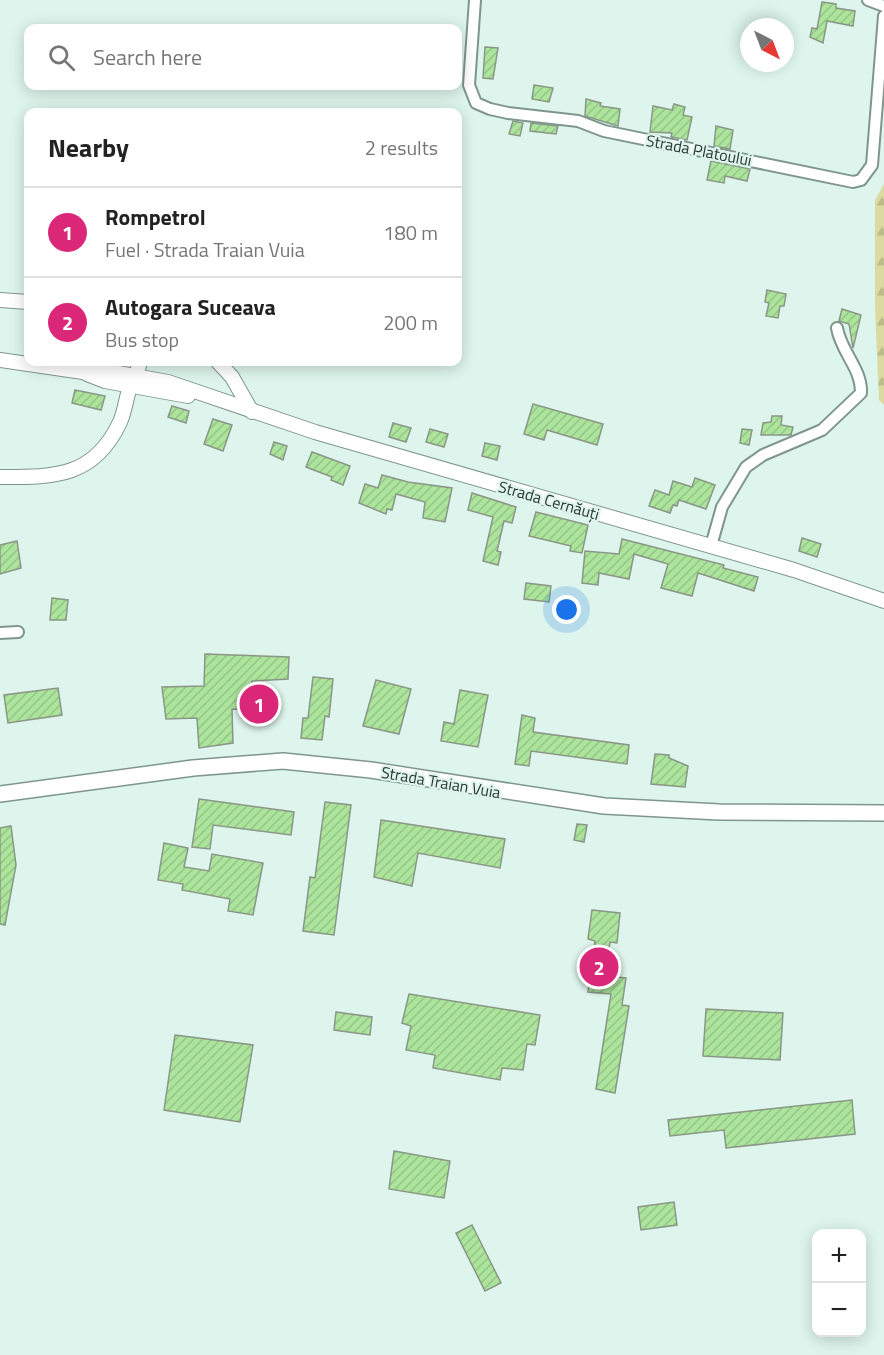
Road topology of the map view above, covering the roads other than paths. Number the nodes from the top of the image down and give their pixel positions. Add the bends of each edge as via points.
1 (475, 0) edge
2 (868, 0) edge
3 (884, 6) edge
4 (884, 16) edge
5 (0, 300) edge
6 (24, 302) edge
7 (837, 327) dead end
8 (0, 360) edge
9 (24, 363) edge
10 (42, 366) edge
11 (222, 366) edge
12 (133, 372) edge
13 (252, 412) junction
14 (0, 477) edge
15 (711, 546) junction
16 (884, 601) edge
17 (18, 632) dead end
18 (0, 633) edge
19 (0, 794) edge
20 (884, 813) edge

1 - 4 street, Strada Platoului via 469,85 476,103 490,110 578,121 604,131 853,182 861,180 872,165
2 - 3 street
5 - 6 street
7 - 15 street via 840,343 862,380 861,393 822,430 746,466 722,507
8 - 9 street, Strada Cernăuți
10 - 12 street, Strada Cernăuți via 83,372
11 - 13 street
12 - 13 street, Strada Cernăuți
12 - 14 street via 121,420 90,462 60,475
13 - 15 street, Strada Cernăuți
15 - 16 street, Strada Cernăuți
17 - 18 street
19 - 20 main road, Strada Traian Vuia via 276,761 340,765 633,808

